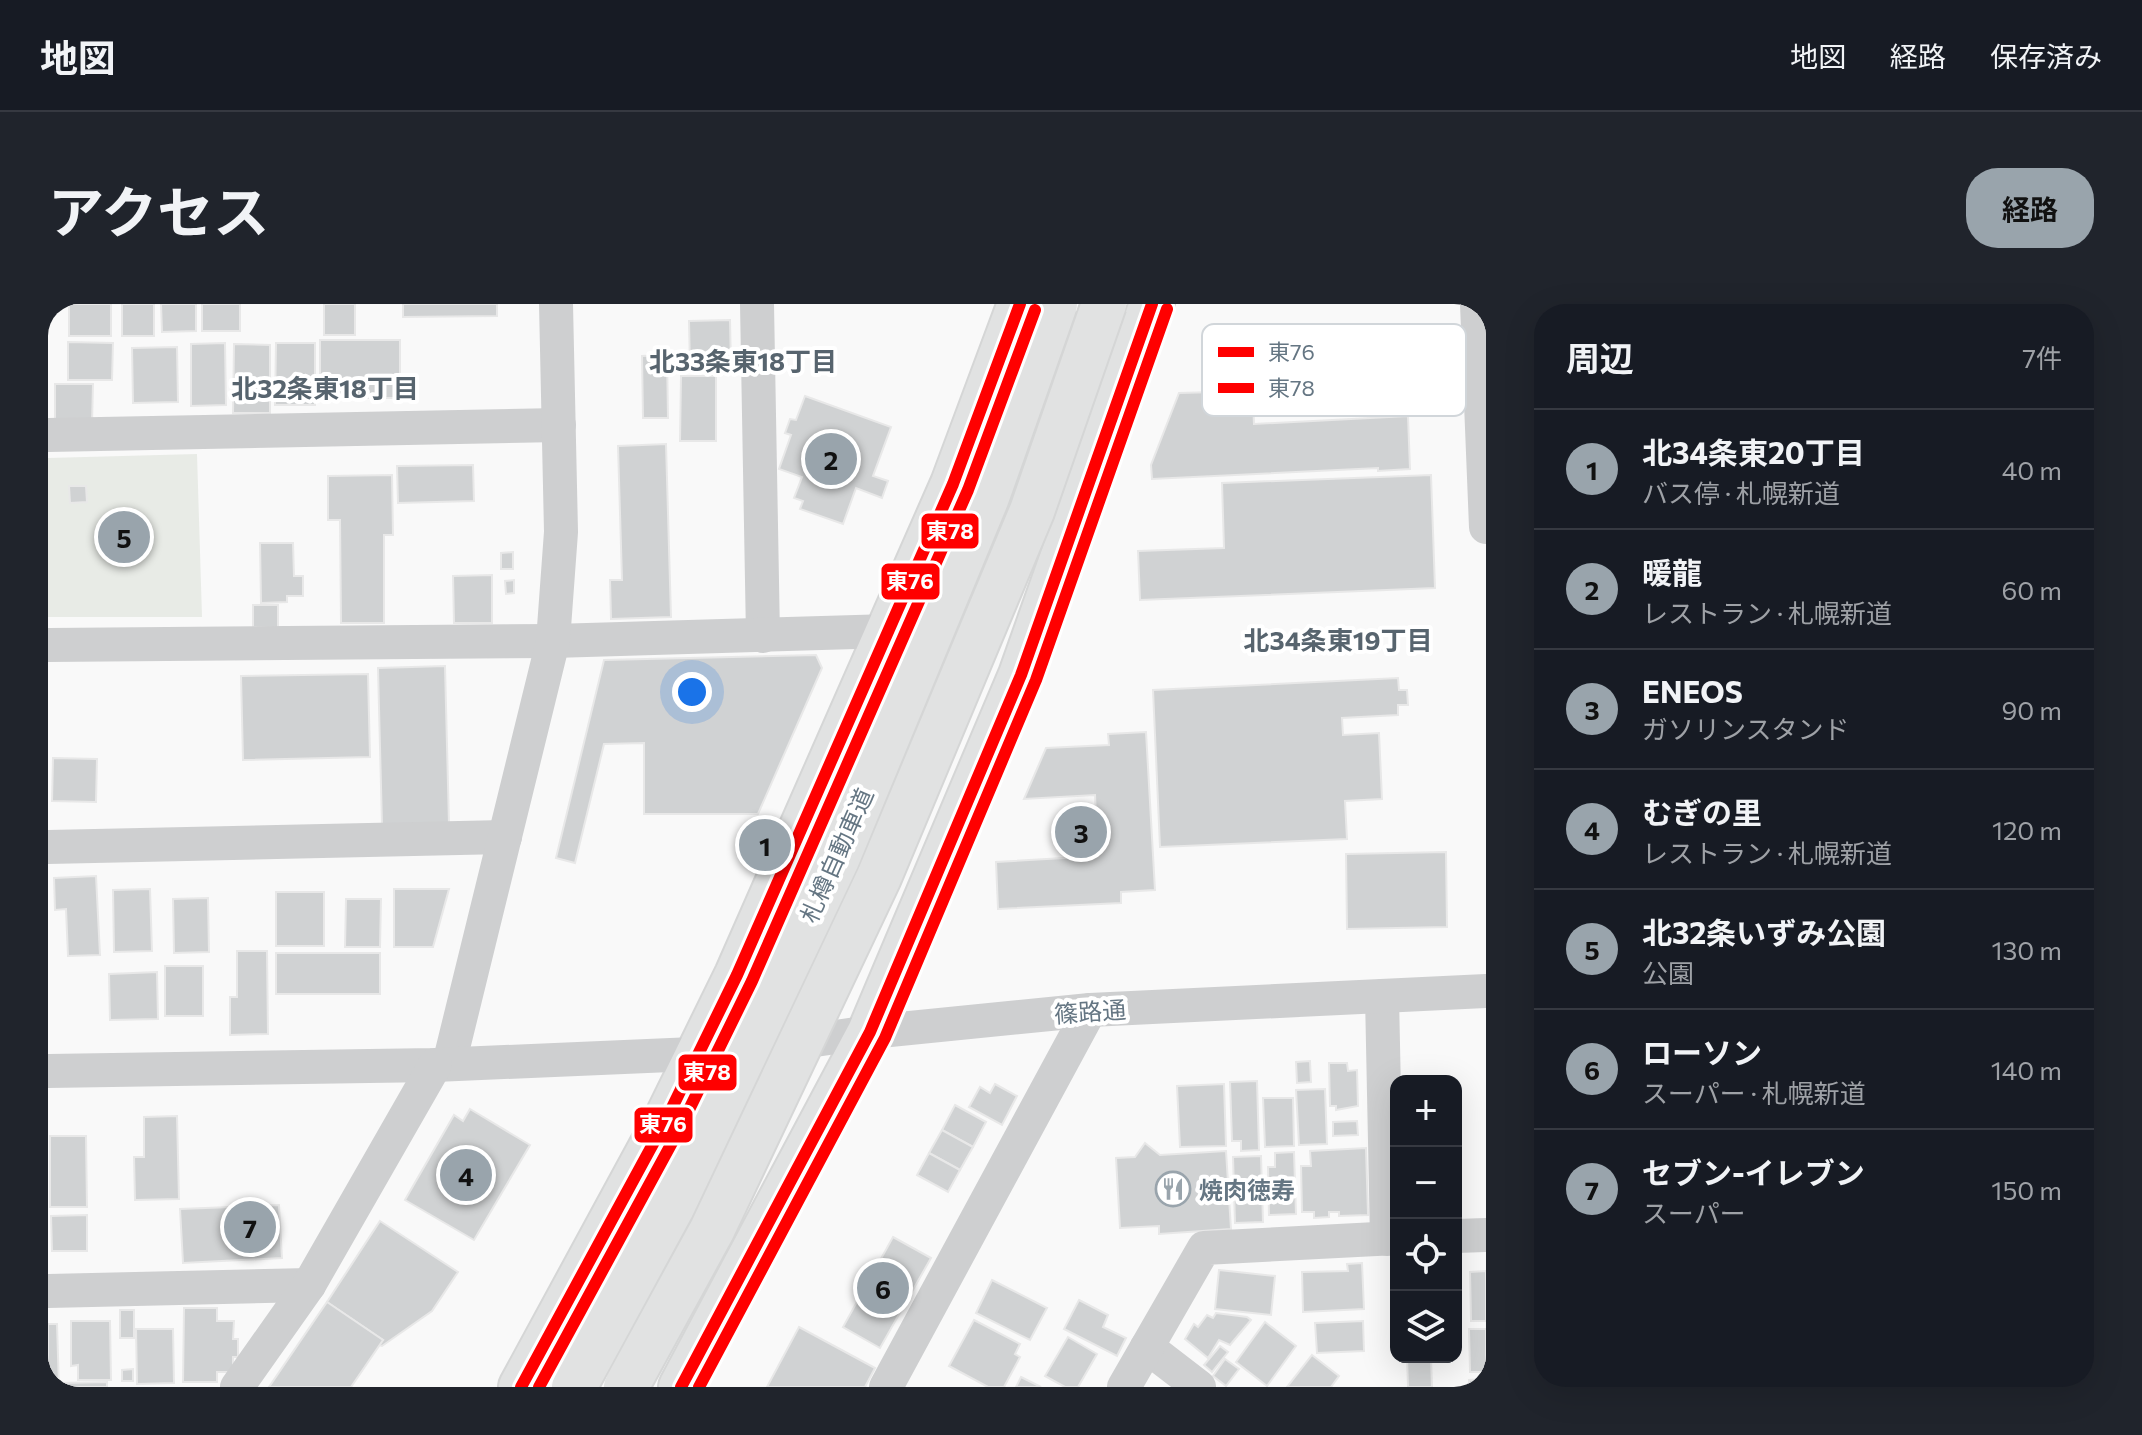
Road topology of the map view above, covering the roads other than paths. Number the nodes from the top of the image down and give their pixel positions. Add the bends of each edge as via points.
1 (556, 304) edge
2 (757, 304) edge
3 (1020, 304) edge
4 (1055, 304) edge
5 (1104, 304) edge
6 (1152, 304) edge
7 (1481, 321) edge
8 (559, 425) junction
9 (48, 435) edge
10 (1486, 527) edge
11 (890, 631) junction
12 (763, 636) junction
13 (553, 641) junction
14 (48, 645) edge
15 (505, 837) junction
16 (48, 847) edge
17 (1486, 991) edge
18 (1382, 996) junction
19 (1090, 1010) junction
20 (870, 1032) junction
21 (697, 1056) junction
22 (442, 1064) junction
23 (48, 1071) edge
24 (1391, 1219) edge
25 (1486, 1235) edge
26 (1462, 1236) edge
27 (1390, 1239) edge
28 (309, 1285) junction
29 (48, 1291) edge
30 (1147, 1347) junction
31 (237, 1387) edge
32 (521, 1387) edge
33 (574, 1387) edge
34 (626, 1387) edge
35 (681, 1387) edge
36 (886, 1387) edge
37 (1124, 1387) edge
38 (1199, 1387) edge

1 - 8 street
2 - 12 street
3 - 11 highway via 953,484
4 - 33 highway, 札樽自動車道, bridge via 987,497 837,859 672,1207
5 - 34 highway, 札樽自動車道, bridge via 1032,511 879,877 712,1230
6 - 20 highway via 1021,675
7 - 10 street
8 - 9 street
8 - 13 street via 561,532
11 - 12 street
11 - 21 highway
12 - 13 street
13 - 14 street
13 - 15 street
15 - 16 street
15 - 22 street
17 - 18 street, 篠路通
18 - 19 street, 篠路通
18 - 24 street
19 - 20 street, 篠路通
19 - 36 street
20 - 21 street, 篠路通
20 - 35 highway
21 - 22 street, 篠路通
21 - 32 highway
22 - 23 street, 篠路通
22 - 28 street
25 - 26 street
27 - 30 street via 1204,1248
28 - 29 street
28 - 31 street
30 - 37 street
30 - 38 street

